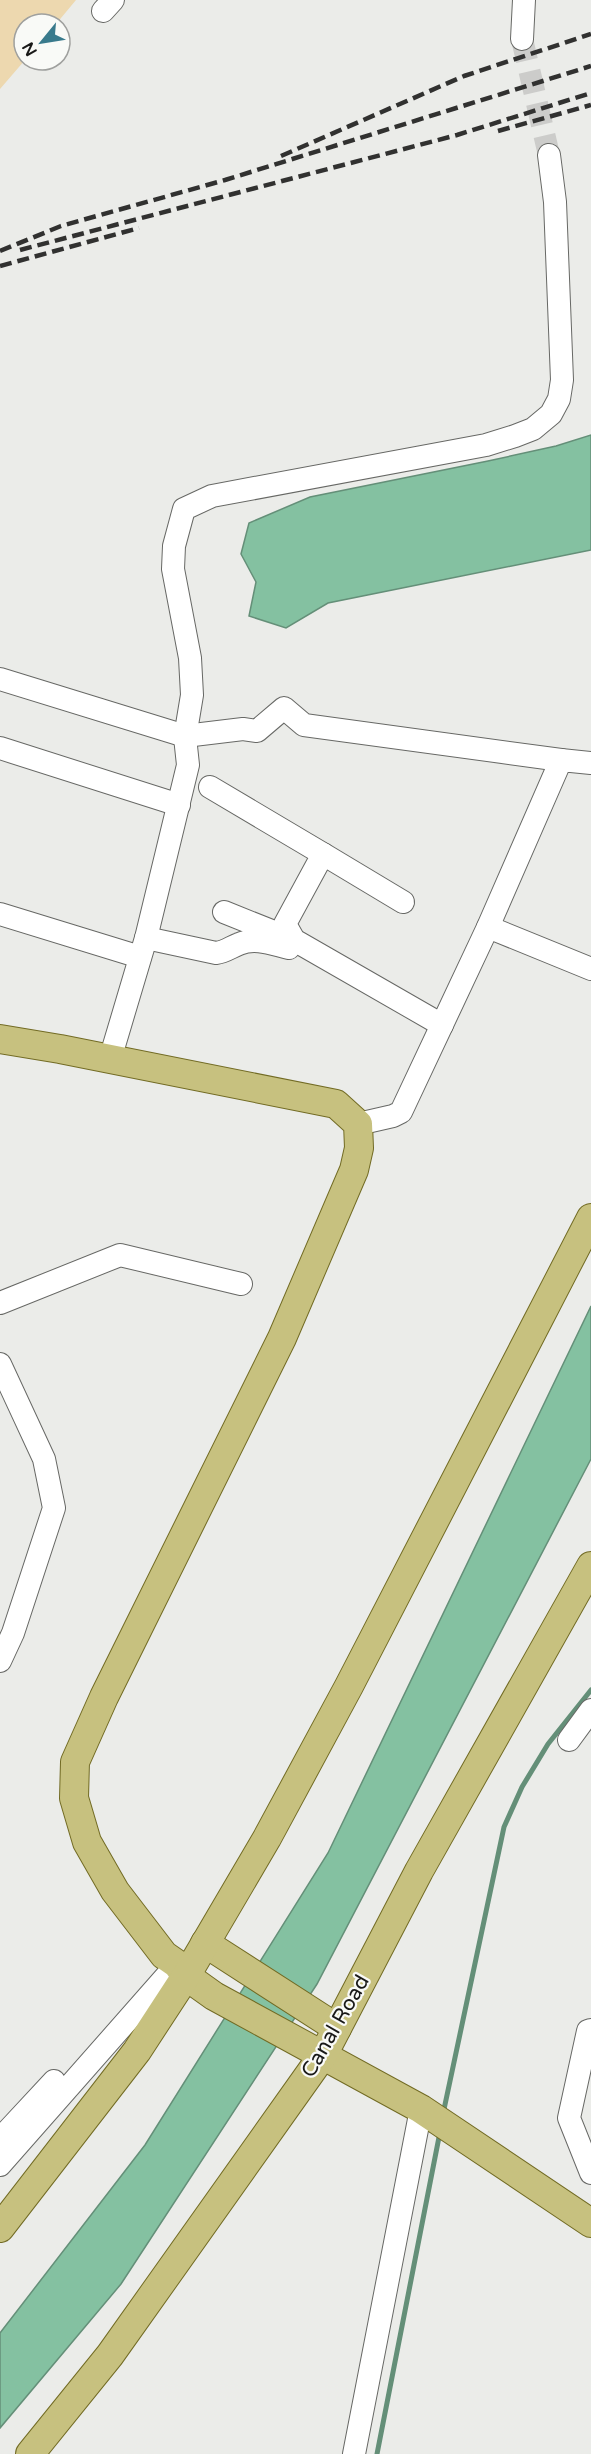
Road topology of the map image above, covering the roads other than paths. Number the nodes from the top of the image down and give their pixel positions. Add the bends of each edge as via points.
1 (524, 0) edge
2 (522, 39) tunnel mouth
3 (549, 155) tunnel mouth
4 (0, 679) edge
5 (185, 736) junction
6 (0, 748) edge
7 (561, 760) junction
8 (591, 763) edge
9 (210, 787) dead end
10 (179, 805) junction
11 (323, 854) junction
12 (403, 902) dead end
13 (224, 912) dead end
14 (0, 914) edge
15 (488, 927) junction
16 (294, 940) junction
17 (143, 947) junction
18 (591, 969) edge
19 (442, 1025) junction
20 (0, 1039) edge
21 (110, 1059) junction
22 (358, 1124) junction
23 (591, 1218) edge
24 (241, 1284) dead end
25 (0, 1303) edge
26 (0, 1364) edge
27 (591, 1566) edge
28 (0, 1661) edge
29 (591, 1710) edge
30 (569, 1740) dead end
31 (205, 1943) junction
32 (176, 1965) junction
33 (337, 2028) junction
34 (591, 2030) edge
35 (316, 2051) junction
36 (433, 2118) junction
37 (0, 2139) edge
38 (0, 2165) edge
39 (591, 2173) edge
40 (591, 2223) edge
41 (0, 2228) edge
42 (30, 2454) edge
43 (354, 2454) edge

1 - 2 street
3 - 5 street via 555,202 562,380 551,414 533,429 486,445 212,496 184,509 172,569 190,657 192,695
4 - 5 street
5 - 7 street via 257,731 284,708 304,725
5 - 10 street via 188,765
6 - 10 street
7 - 8 street
7 - 15 street
9 - 11 street
10 - 17 street
11 - 12 street
11 - 16 street via 285,924
13 - 16 street
14 - 17 street
15 - 18 street
15 - 19 street
16 - 17 street via 289,948 256,940 216,953
16 - 19 street
17 - 21 street
19 - 22 street via 401,1112
20 - 21 main road
21 - 22 main road via 336,1104
22 - 32 main road via 359,1148 354,1170 282,1338 75,1762 74,1798 87,1842 115,1891
23 - 31 main road via 350,1686
24 - 25 street via 120,1255
26 - 28 street via 44,1459 54,1508
27 - 33 main road, Canal Road via 419,1871
29 - 30 street
31 - 32 main road
31 - 33 main road
32 - 35 main road via 214,1996
32 - 37 street via 72,2061
32 - 38 street
32 - 41 main road via 137,2051
33 - 35 main road, Canal Road
34 - 39 street via 569,2118
35 - 36 main road
35 - 42 main road, Canal Road via 110,2355
36 - 40 main road
36 - 43 street

